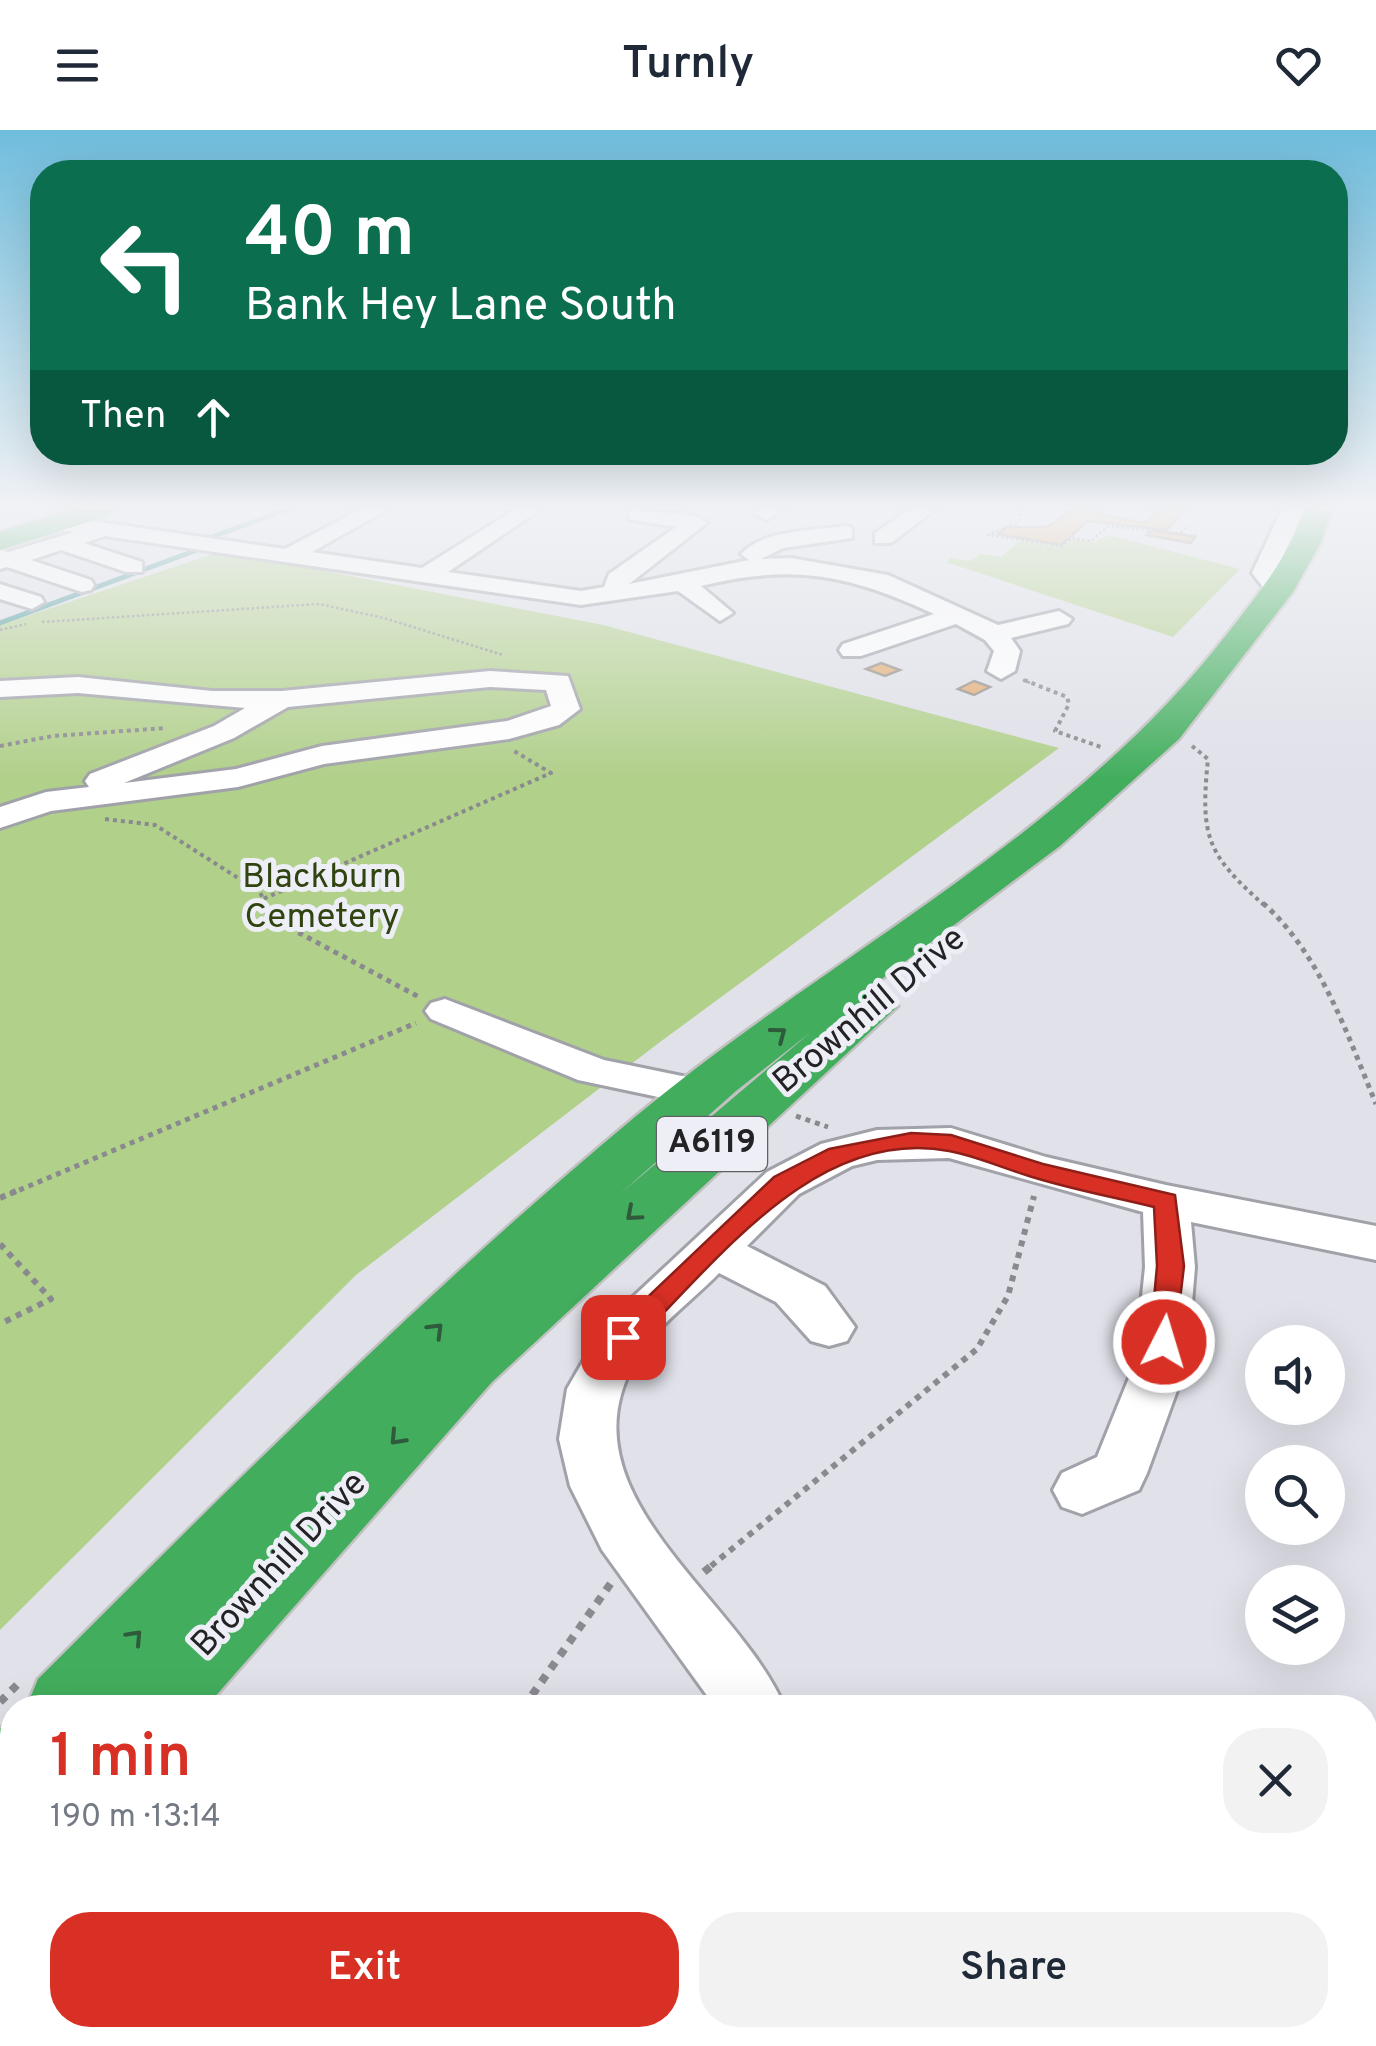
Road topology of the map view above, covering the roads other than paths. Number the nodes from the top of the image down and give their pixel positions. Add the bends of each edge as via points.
1 (22, 598) edge
2 (701, 598) edge
3 (809, 598) edge
4 (923, 598) edge
5 (1272, 598) edge
6 (1302, 598) edge
7 (32, 602) dead end
8 (806, 602) dead end
9 (720, 614) dead end
10 (960, 614) junction
11 (1059, 619) dead end
12 (994, 634) junction
13 (852, 650) dead end
14 (1001, 671) road end
15 (0, 689) edge
16 (282, 698) junction
17 (46, 802) junction
18 (0, 818) edge
19 (445, 1011) road end
20 (701, 1093) junction
21 (1166, 1201) junction
22 (1376, 1243) edge
23 (712, 1250) junction
24 (820, 1299) dead end
25 (1082, 1490) dead end
26 (80, 1695) edge
27 (162, 1695) edge
28 (744, 1695) edge

1 - 7 street
2 - 9 street
3 - 8 street
4 - 10 street
20 -> 5 highway, Brownhill Drive / A6119 via 1126,768 1190,705
6 -> 27 highway, Brownhill Drive / A6119 via 1230,703 1158,779 856,1019 497,1336
10 - 12 street
10 - 13 street
11 - 12 street
12 - 14 street via 1007,651
15 - 16 street via 78,685 212,700
16 - 17 street via 224,732
16 - 17 street via 490,680 558,682 566,709 509,730 322,755 238,778
17 - 18 street
19 - 20 street via 593,1071
26 -> 20 highway, Brownhill Drive / A6119 via 467,1298
21 - 22 street
21 - 23 street via 951,1143 911,1140 837,1154 783,1183
21 - 25 street via 1170,1266 1162,1364 1119,1473
23 - 24 street
23 - 28 street via 601,1364 588,1410 588,1458 604,1503

